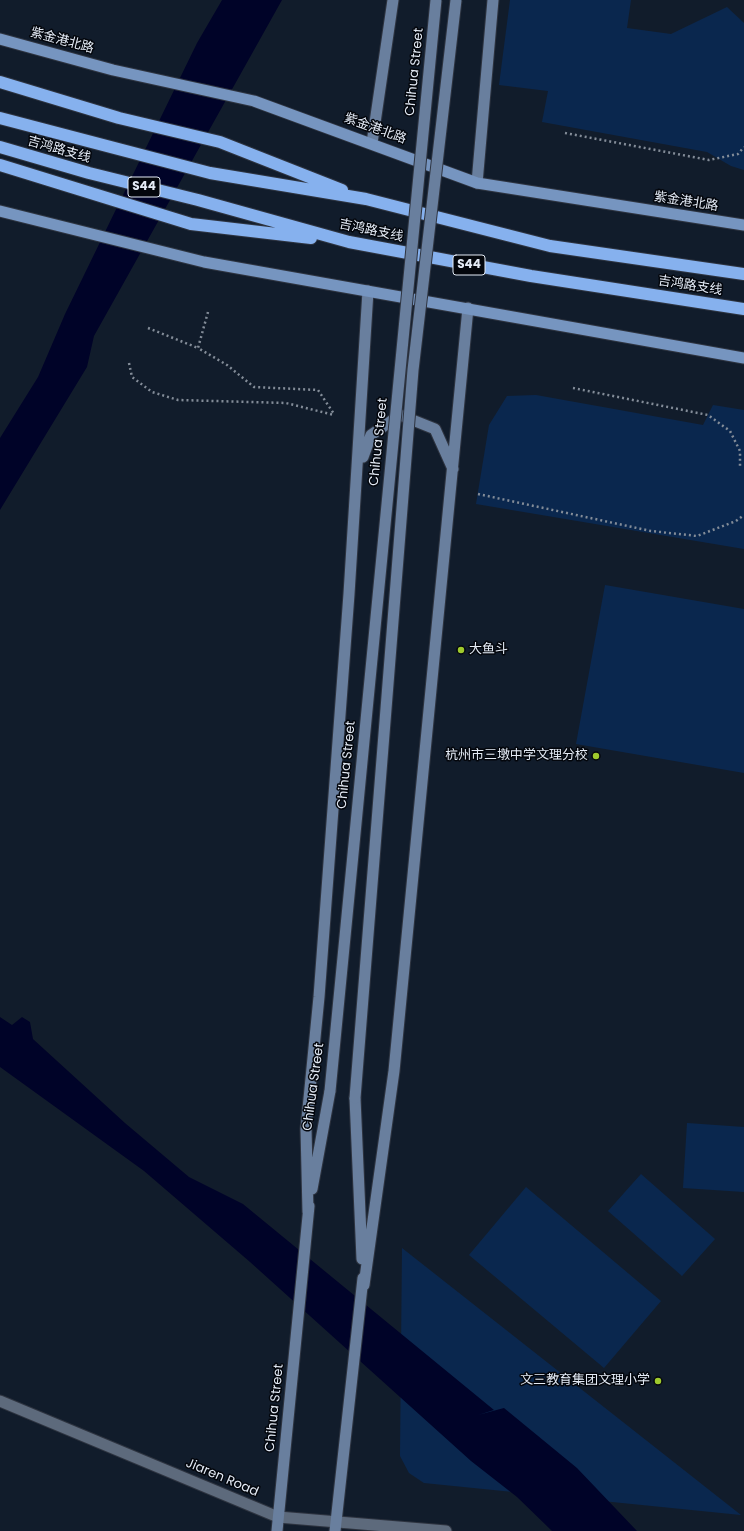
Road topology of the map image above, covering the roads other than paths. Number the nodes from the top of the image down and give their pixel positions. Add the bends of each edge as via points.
1 (393, 0) edge
2 (436, 0) edge
3 (456, 0) edge
4 (493, 0) edge
5 (0, 39) edge
6 (0, 82) edge
7 (0, 118) edge
8 (372, 143) junction
9 (0, 147) edge
10 (0, 165) edge
11 (477, 183) junction
12 (366, 199) junction
13 (0, 211) edge
14 (744, 225) edge
15 (349, 242) junction
16 (744, 274) edge
17 (368, 291) junction
18 (468, 308) junction
19 (744, 309) edge
20 (744, 358) edge
21 (453, 470) junction
22 (358, 471) junction
23 (308, 1212) junction
24 (364, 1285) junction
25 (0, 1401) edge
26 (278, 1517) junction
27 (335, 1526) edge
28 (277, 1531) edge
29 (446, 1531) edge

1 - 8 main road
2 - 23 main road, Chihua Street, bridge via 330,1091
3 - 24 main road, bridge via 413,370 354,1098
4 - 11 main road
5 - 8 main road, 紫金港北路 via 142,76 254,101
6 - 12 highway via 119,118 220,142
7 - 12 highway, 吉鸿路支线 / S44 via 210,173
8 - 11 main road, 紫金港北路
9 - 15 highway, 吉鸿路支线 / S44
10 - 15 highway via 191,224
11 - 14 main road, 紫金港北路
12 - 16 highway, 吉鸿路支线 / S44 via 550,246
13 - 17 main road via 204,262
15 - 19 highway, 吉鸿路支线 / S44 via 531,276
17 - 18 main road
17 - 22 main road
18 - 20 main road
18 - 21 main road
21 - 22 main road via 435,429 400,415 370,435
21 - 24 main road via 394,1071
22 - 23 main road via 319,997 306,1129
23 - 26 main road, Chihua Street
24 - 27 main road
25 - 26 street, Jiaren Road
26 - 27 street, Jiaren Road
26 - 28 main road, Chihua Street
27 - 29 street, Jiaren Road

